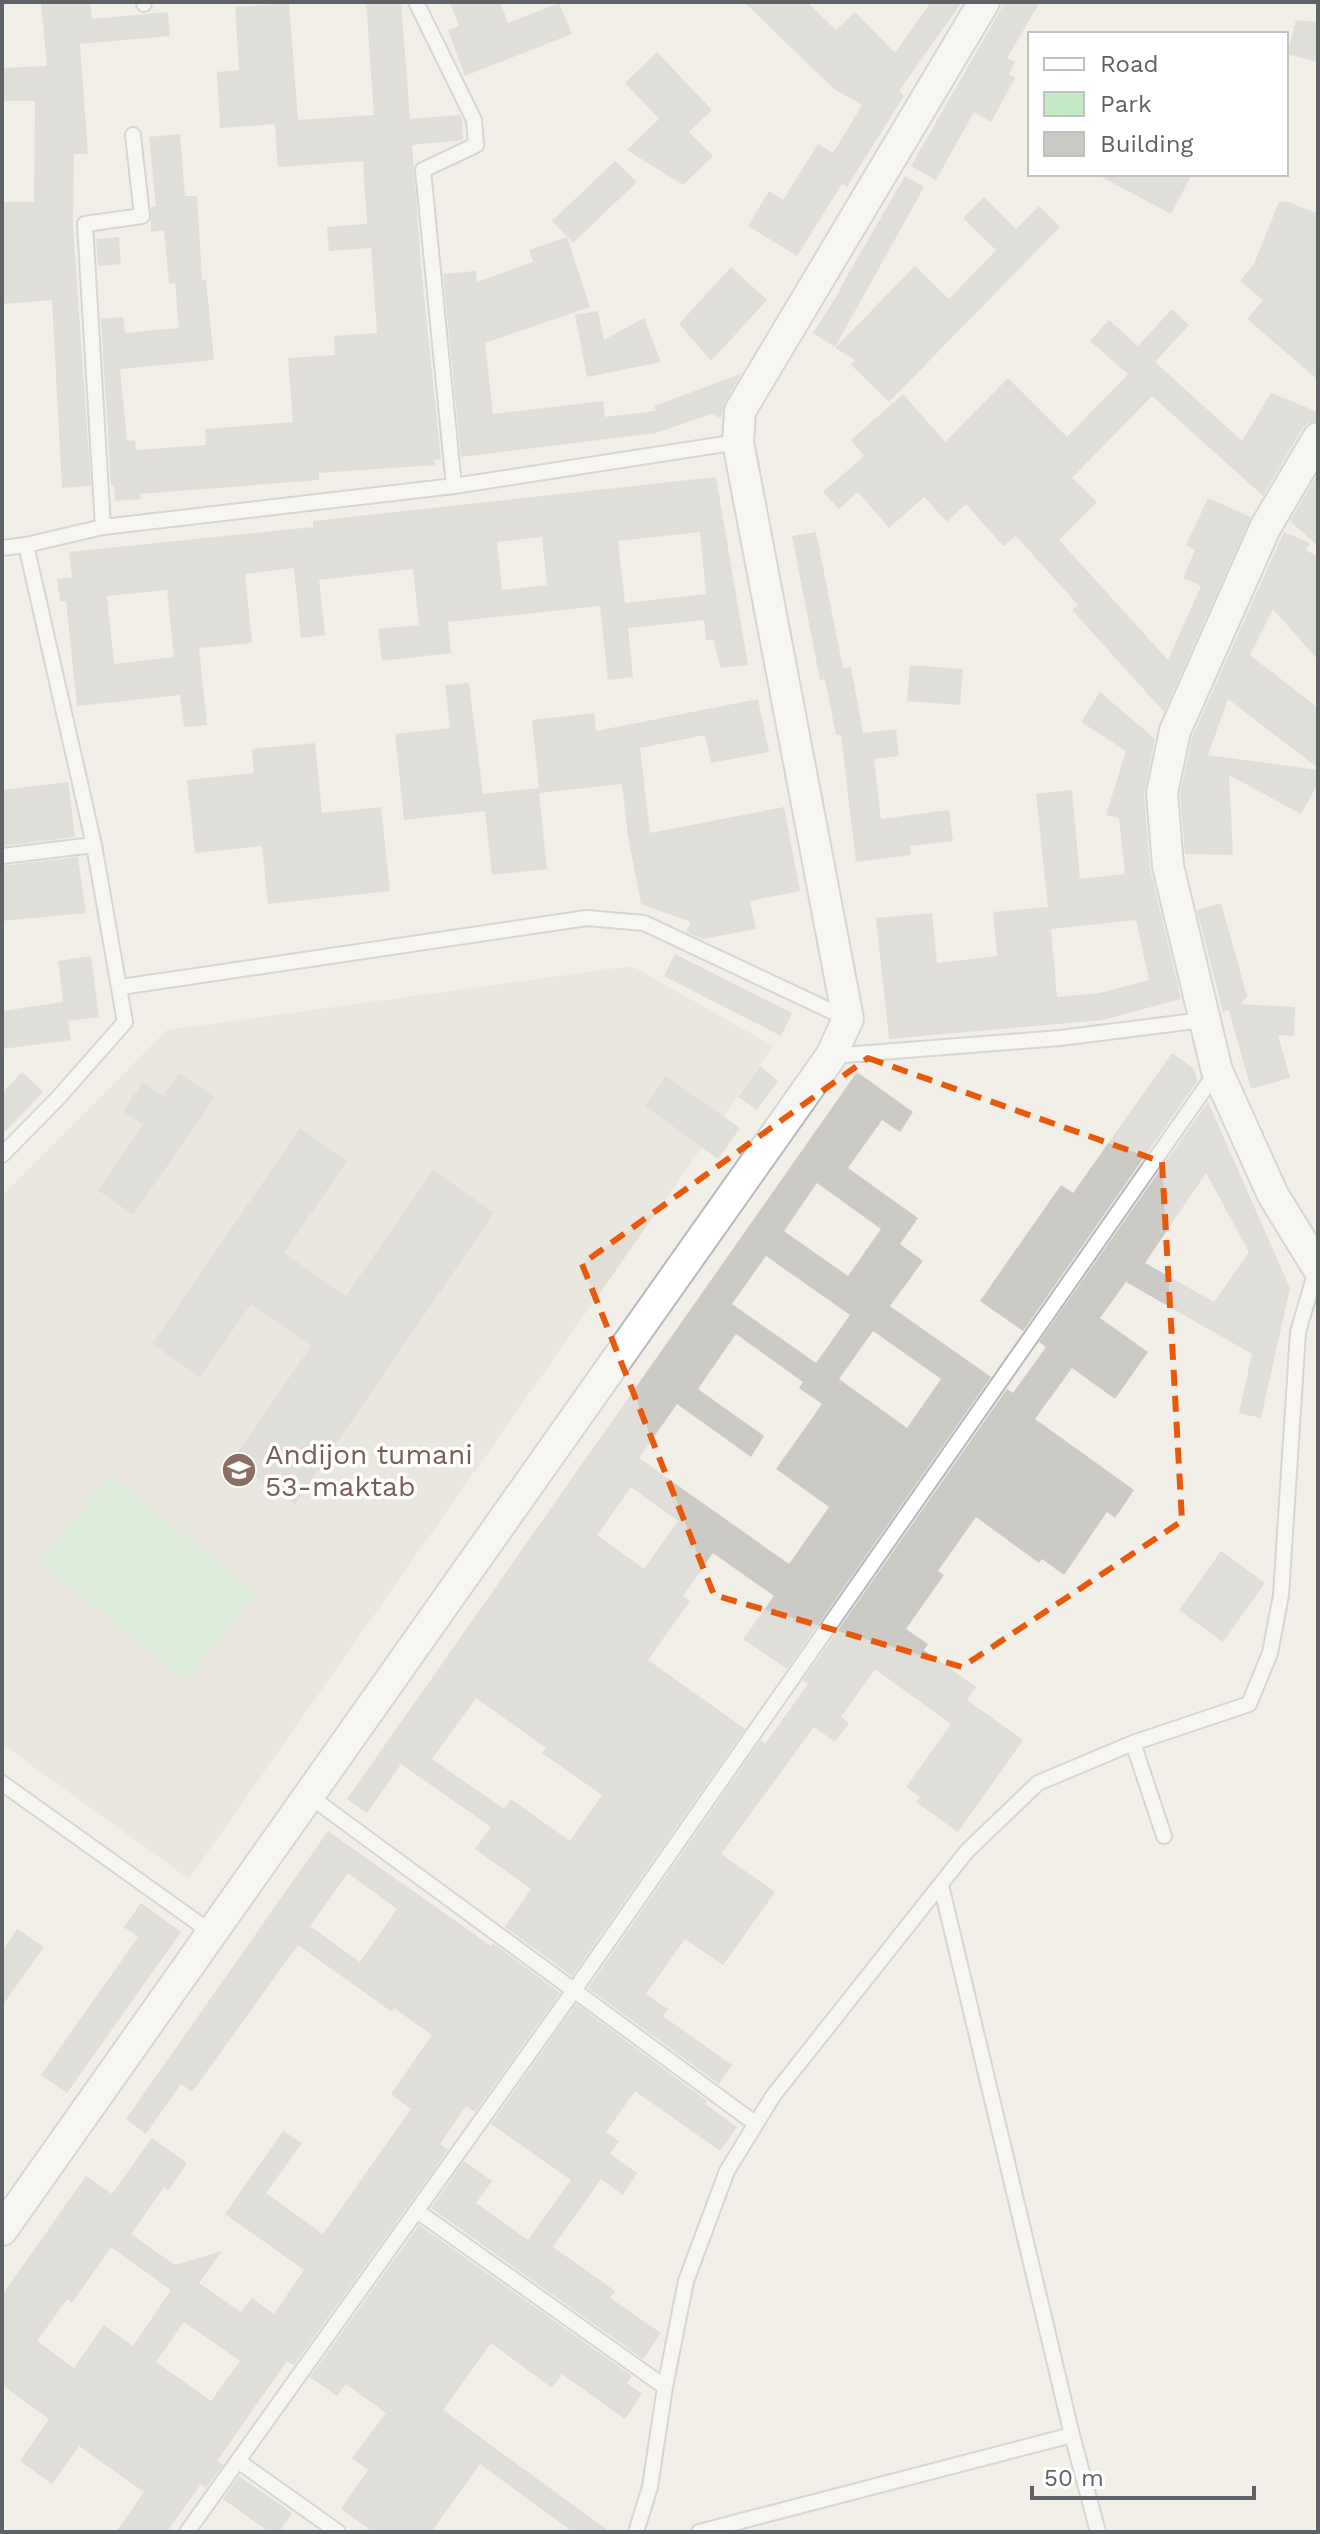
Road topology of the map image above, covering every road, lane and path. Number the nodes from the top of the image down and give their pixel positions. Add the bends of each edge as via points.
1 (416, 2) edge
2 (984, 2) edge
3 (133, 135) dead end
4 (1318, 438) edge
5 (738, 442) junction
6 (454, 486) junction
7 (103, 527) junction
8 (26, 545) junction
9 (2, 548) edge
10 (94, 845) junction
11 (2, 856) edge
12 (121, 987) junction
13 (848, 1019) junction
14 (1203, 1020) junction
15 (831, 1056) junction
16 (1217, 1071) junction
17 (2, 1155) edge
18 (1318, 1268) edge
19 (1133, 1743) junction
20 (2, 1783) edge
21 (308, 1795) junction
22 (1164, 1836) dead end
23 (941, 1885) junction
24 (212, 1933) junction
25 (575, 1989) junction
26 (756, 2124) junction
27 (417, 2211) junction
28 (2, 2230) edge
29 (665, 2387) junction
30 (1072, 2435) junction
31 (238, 2461) junction
32 (187, 2532) edge
33 (338, 2532) edge
34 (636, 2532) edge
35 (699, 2532) edge
36 (1098, 2532) edge

1 - 6 lane via 474,120 476,145 423,170
2 - 5 street via 740,411
3 - 7 lane via 142,216 85,224
4 - 14 street via 1265,528 1175,731 1162,793 1168,866
5 - 6 lane
5 - 13 street
6 - 7 lane
7 - 8 lane
8 - 9 lane
8 - 10 lane
10 - 11 lane
10 - 12 lane
12 - 13 lane via 587,918 644,923
12 - 17 lane via 125,1022
13 - 15 street
14 - 15 lane via 1060,1038
14 - 16 street
15 - 21 street
16 - 18 street via 1273,1195
16 - 25 lane
18 - 19 lane via 1298,1332 1281,1595 1270,1653 1249,1704
19 - 22 lane
19 - 23 lane via 1038,1783 967,1851
20 - 24 lane
21 - 24 street
21 - 25 lane
23 - 26 lane
23 - 30 lane
24 - 28 street
25 - 26 lane
25 - 27 lane
26 - 29 lane via 727,2171 686,2281
27 - 29 lane
27 - 31 lane
29 - 34 lane via 650,2487
30 - 35 lane
30 - 36 lane
31 - 32 lane
31 - 33 lane

